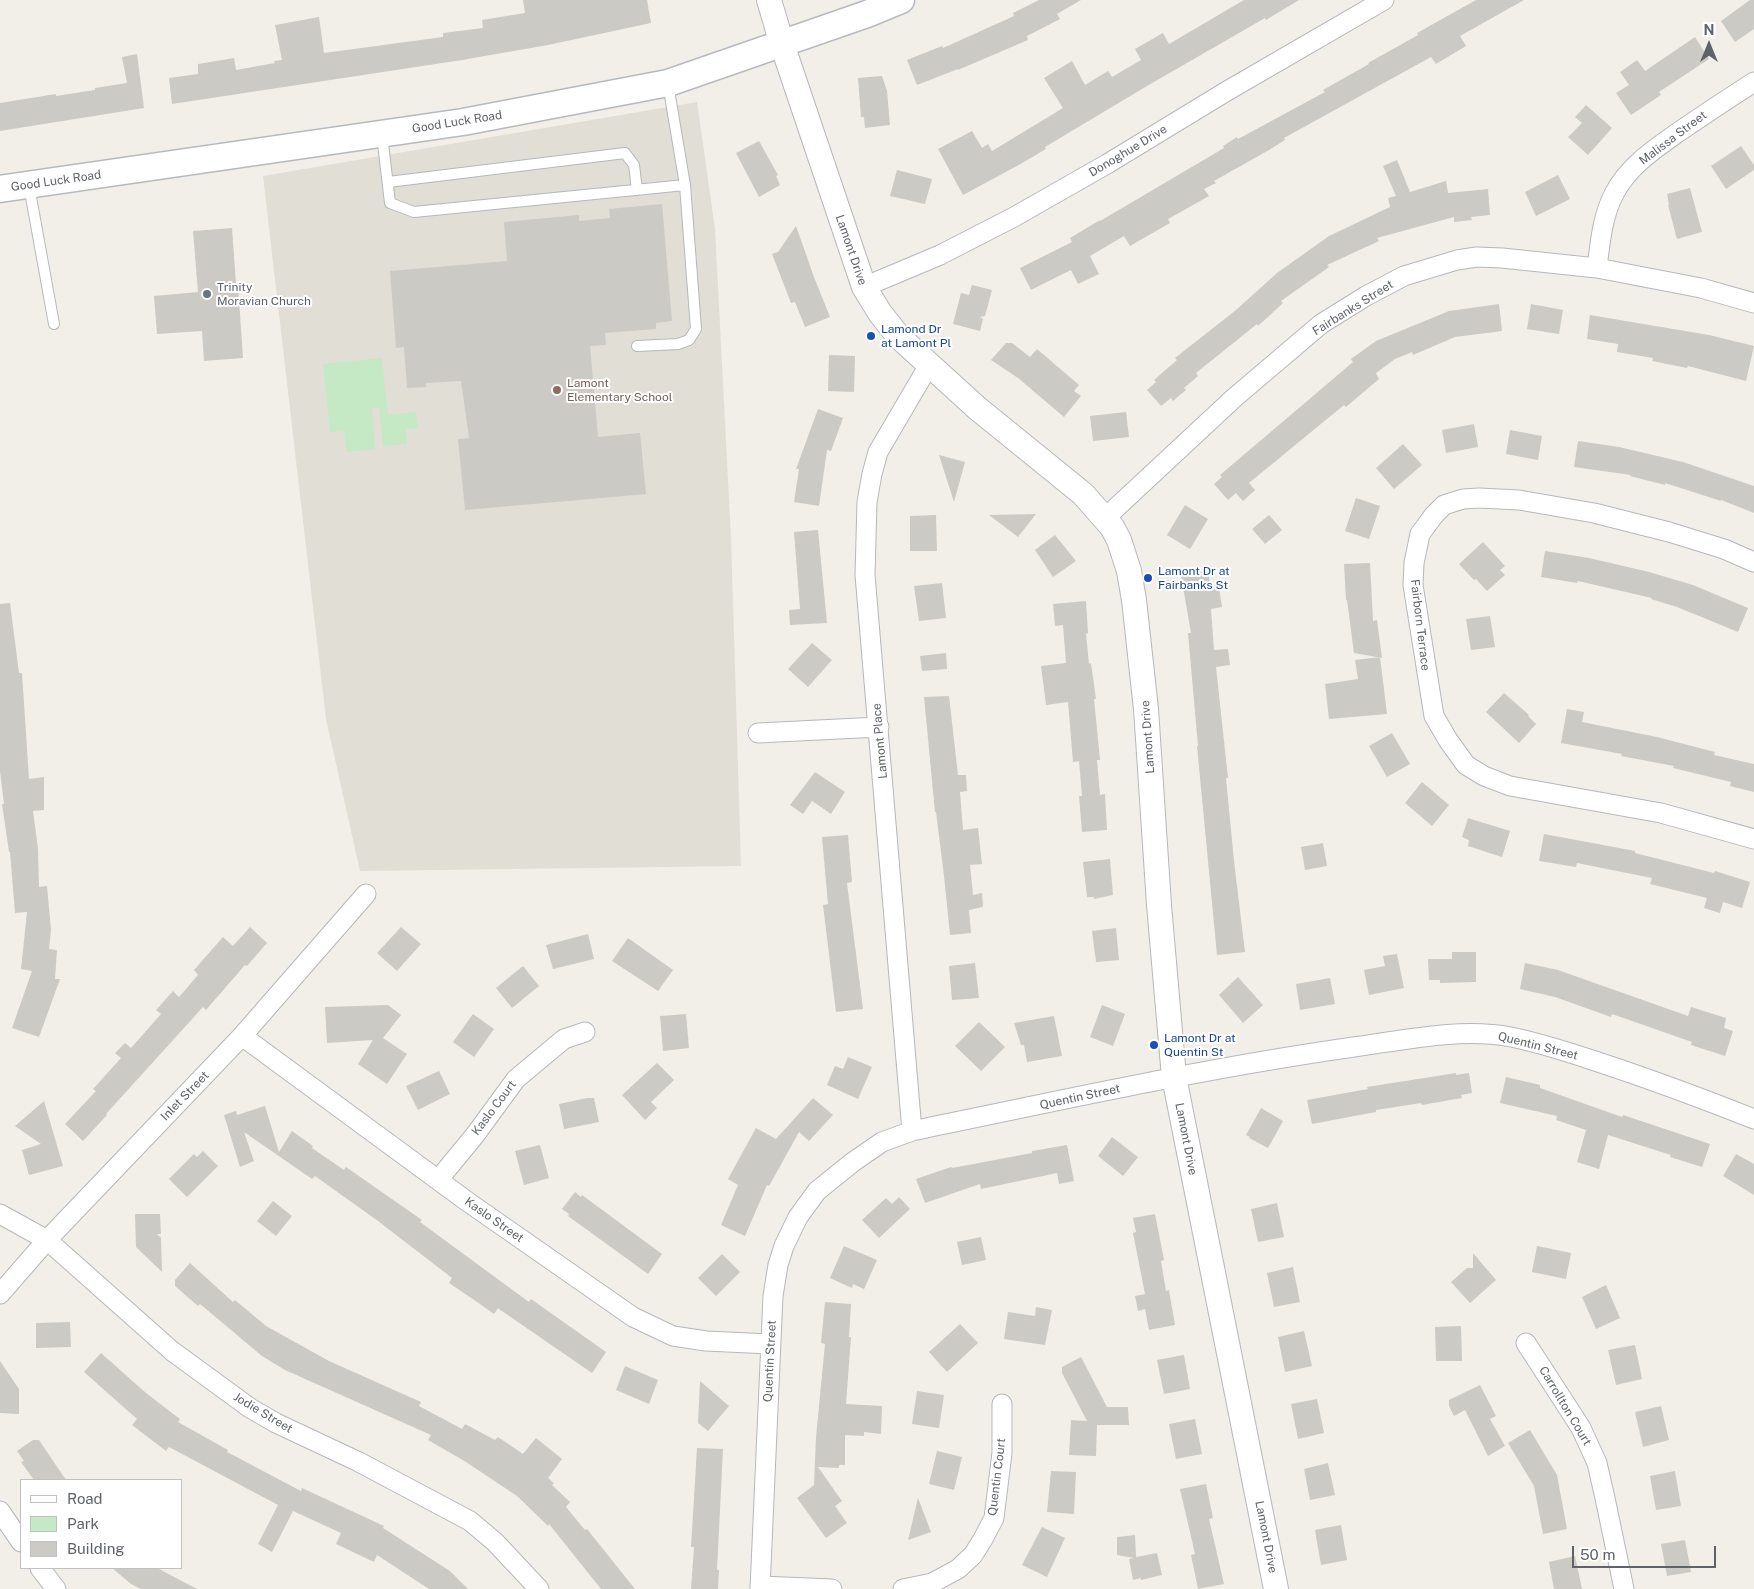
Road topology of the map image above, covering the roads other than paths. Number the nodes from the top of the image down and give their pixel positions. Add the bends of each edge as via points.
1 (769, 0) edge
2 (901, 0) edge
3 (1384, 0) edge
4 (782, 44) junction
5 (1754, 82) edge
6 (668, 83) junction
7 (382, 134) junction
8 (388, 182) junction
9 (29, 185) junction
10 (685, 185) junction
11 (0, 189) edge
12 (638, 190) junction
13 (1597, 268) junction
14 (864, 287) junction
15 (1754, 303) edge
16 (54, 324) dead end
17 (637, 346) dead end
18 (929, 365) junction
19 (1104, 519) junction
20 (1754, 562) edge
21 (879, 728) junction
22 (758, 733) dead end
23 (1754, 839) edge
24 (366, 894) dead end
25 (585, 1032) dead end
26 (242, 1036) junction
27 (1174, 1077) junction
28 (1754, 1119) edge
29 (912, 1131) junction
30 (438, 1180) junction
31 (0, 1214) edge
32 (47, 1240) junction
33 (0, 1294) edge
34 (1526, 1343) dead end
35 (770, 1344) junction
36 (1002, 1404) dead end
37 (0, 1512) edge
38 (20, 1541) edge
39 (41, 1569) edge
40 (760, 1588) edge
41 (56, 1589) edge
42 (539, 1589) edge
43 (832, 1589) edge
44 (903, 1589) edge
45 (1276, 1589) edge
46 (1624, 1589) edge

1 - 4 street, Lamont Drive
2 - 4 main road, Good Luck Road
3 - 14 street, Donoghue Drive via 1014,217 940,255
4 - 6 main road, Good Luck Road
4 - 14 street, Lamont Drive
5 - 13 street, Malissa Street via 1645,156 1625,178 1607,211
6 - 7 main road, Good Luck Road
6 - 10 lane
7 - 8 lane
7 - 9 main road, Good Luck Road
8 - 12 lane via 390,203 414,212
8 - 12 lane via 626,154 634,165
9 - 11 main road, Good Luck Road
9 - 16 lane
10 - 12 lane
10 - 17 lane via 696,329 689,340 678,344
13 - 15 street, Fairbanks Street via 1700,288
13 - 19 street, Fairbanks Street via 1477,257 1404,276 1321,324 1234,398
14 - 18 street, Lamont Drive via 899,337
18 - 19 street, Lamont Drive via 1083,494
18 - 21 street, Lamont Place via 878,452 867,502 865,575
19 - 27 street, Lamont Drive via 1120,540 1134,600 1146,709
20 - 23 street, Fairborn Terrace via 1669,532 1594,513 1519,500 1463,499 1444,505 1420,534 1413,585 1434,716 1466,764 1484,776 1510,786 1661,813
21 - 22 street
21 - 29 street, Lamont Place
24 - 26 street, Inlet Street
25 - 30 street, Kaslo Court via 564,1039 516,1079
26 - 30 street, Kaslo Street
26 - 32 street, Inlet Street
27 - 28 street, Quentin Street via 1427,1037 1487,1035 1511,1037 1561,1050 1663,1083
27 - 29 street, Quentin Street
27 - 45 street, Lamont Drive
29 - 35 street, Quentin Street via 882,1142 853,1162 817,1191 798,1217 778,1265
30 - 35 street, Kaslo Street via 633,1317 665,1333 706,1341
31 - 32 street, Jodie Street
32 - 33 street, Inlet Street
32 - 42 street, Jodie Street via 172,1351 250,1408 470,1521 495,1542
34 - 46 street, Carrollton Court via 1580,1428 1596,1463
35 - 40 street, Quentin Street
36 - 44 street, Quentin Court via 1002,1453 994,1518 983,1539 958,1569 932,1583
37 - 38 street
39 - 41 street
40 - 43 street

